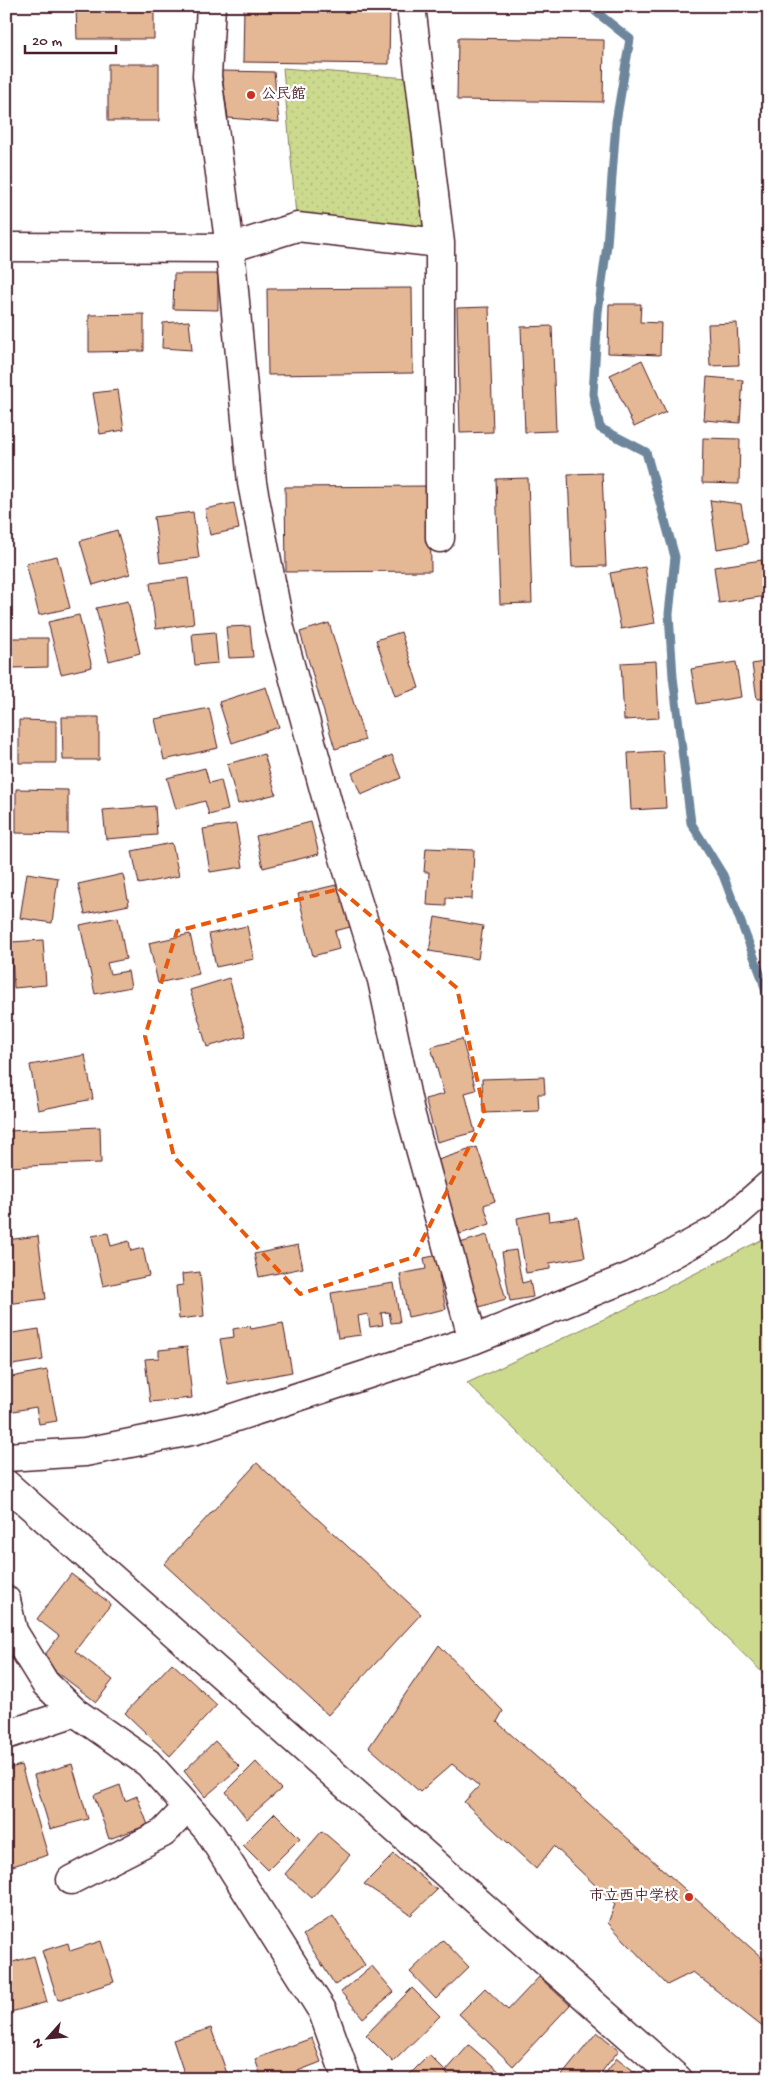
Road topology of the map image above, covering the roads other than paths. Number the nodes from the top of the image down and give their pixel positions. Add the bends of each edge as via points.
1 (211, 6) edge
2 (411, 6) edge
3 (440, 243) junction
4 (6, 247) edge
5 (230, 248) junction
6 (440, 538) dead end
7 (769, 1185) edge
8 (472, 1340) junction
9 (6, 1457) edge
10 (6, 1484) edge
11 (6, 1600) edge
12 (75, 1712) junction
13 (6, 1735) edge
14 (187, 1808) junction
15 (71, 1880) dead end
16 (347, 2079) edge
17 (678, 2079) edge

1 - 5 street via 207,76
2 - 3 street
3 - 5 street via 297,228
3 - 6 street
4 - 5 street
5 - 8 street via 252,483 280,628 334,826 382,980 410,1112
7 - 8 street via 720,1228 632,1276
8 - 9 street via 196,1430 85,1452
10 - 17 street
11 - 12 street via 13,1631 45,1683
12 - 13 street
12 - 14 street via 148,1763
14 - 15 street via 163,1833
14 - 16 street via 208,1830 323,2012

